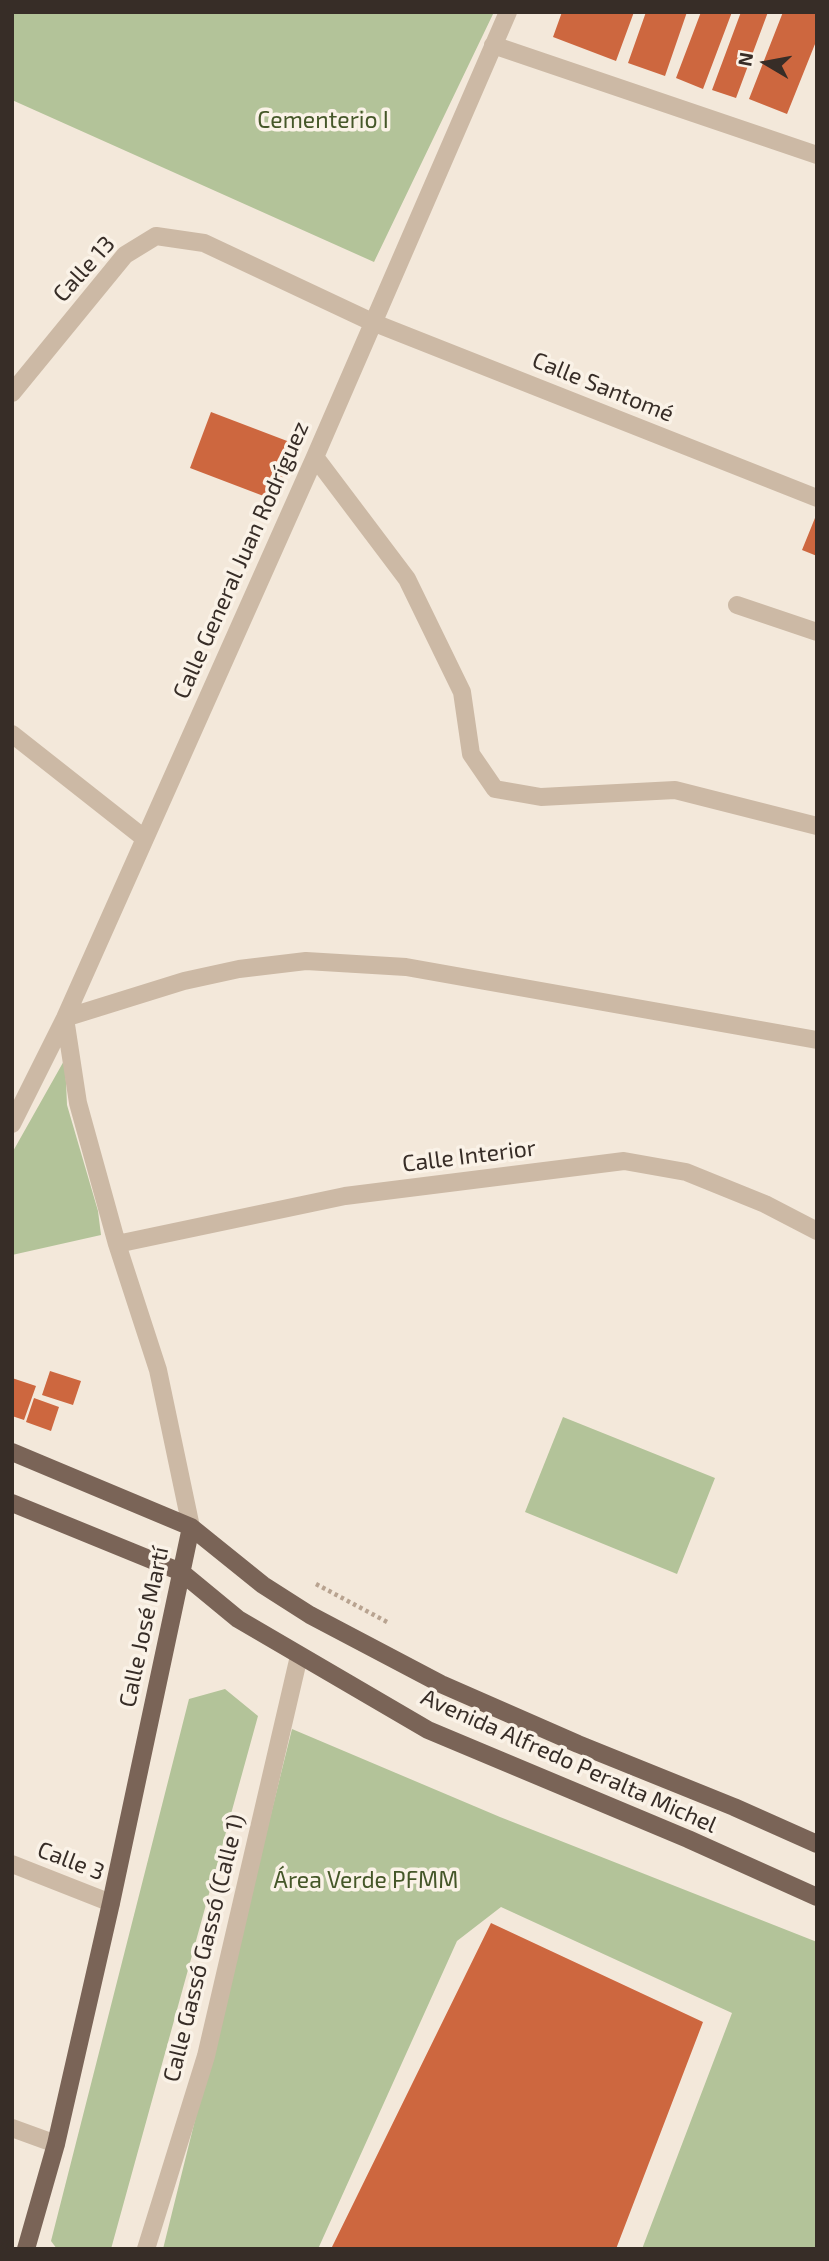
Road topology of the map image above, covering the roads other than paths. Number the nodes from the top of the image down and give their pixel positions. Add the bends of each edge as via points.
1 (508, 12) edge
2 (493, 45) junction
3 (817, 155) edge
4 (372, 322) junction
5 (12, 393) edge
6 (315, 457) junction
7 (817, 498) edge
8 (737, 605) dead end
9 (817, 632) edge
10 (12, 734) edge
11 (817, 826) edge
12 (144, 838) junction
13 (65, 1017) junction
14 (817, 1040) edge
15 (12, 1124) edge
16 (817, 1231) edge
17 (117, 1244) junction
18 (12, 1452) edge
19 (12, 1503) edge
20 (191, 1527) junction
21 (181, 1572) junction
22 (299, 1656) junction
23 (817, 1844) edge
24 (12, 1864) edge
25 (817, 1897) edge
26 (111, 1903) junction
27 (12, 2128) edge
28 (55, 2144) junction
29 (26, 2249) edge
30 (146, 2249) edge

1 - 2 street, Calle General Juan Rodríguez
2 - 3 street
2 - 4 street, Calle General Juan Rodríguez
4 - 5 street, Calle 13 via 204,243 156,236 125,255
4 - 6 street, Calle General Juan Rodríguez
4 - 7 street, Calle Santomé
6 - 11 street via 407,579 462,692 471,754 495,789 541,797 675,790
6 - 12 street, Calle General Juan Rodríguez
8 - 9 street
10 - 12 street
12 - 13 street, Calle General Juan Rodríguez
13 - 14 street via 184,981 306,961 406,967
13 - 15 street, Calle General Juan Rodríguez
13 - 17 street, Calle José Martí via 78,1103
16 - 17 street, Calle Interior via 686,1172 624,1161 345,1196
17 - 20 street, Calle José Martí via 159,1370
18 - 20 main road, Avenida Alfredo Peralta Michel
19 - 21 main road, Avenida Alfredo Peralta Michel
20 - 21 main road, Calle José Martí
20 - 23 main road, Avenida Alfredo Peralta Michel via 263,1585 310,1615 441,1684
21 - 22 main road, Avenida Alfredo Peralta Michel via 238,1619
21 - 26 main road, Calle José Martí
22 - 25 main road, Avenida Alfredo Peralta Michel via 428,1730
22 - 30 street, Calle Gassó Gassó (Calle 1) via 206,2056
24 - 26 street, Calle 3
26 - 28 main road, Calle José Martí
27 - 28 street
28 - 29 main road, Calle José Martí

